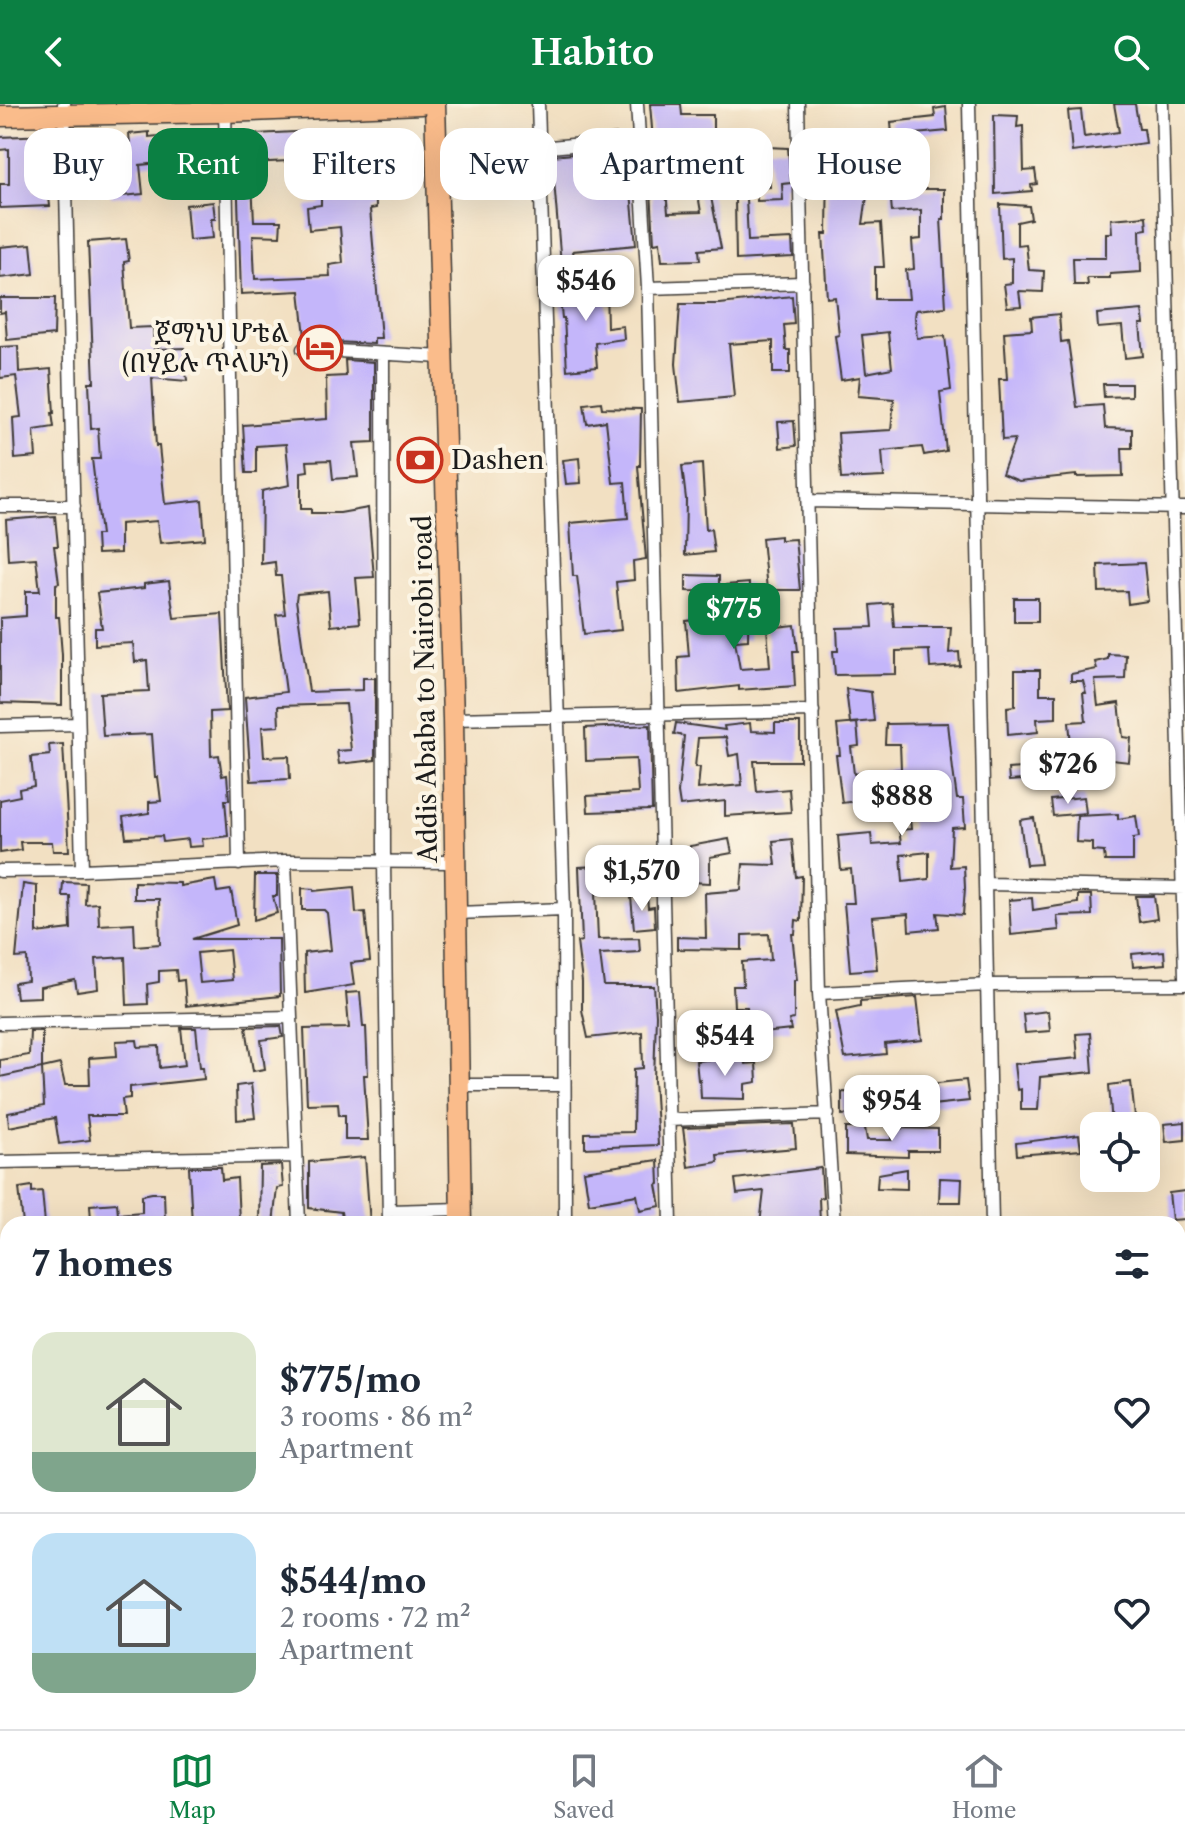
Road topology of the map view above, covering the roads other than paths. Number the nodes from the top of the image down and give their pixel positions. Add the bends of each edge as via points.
1 (421, 104) edge
2 (435, 104) edge
3 (538, 104) edge
4 (637, 104) edge
5 (798, 104) edge
6 (969, 104) edge
7 (1162, 104) edge
8 (225, 108) edge
9 (64, 110) edge
10 (0, 116) edge
11 (539, 128) edge
12 (638, 128) edge
13 (437, 153) junction
14 (440, 153) edge
15 (541, 200) edge
16 (642, 200) edge
17 (803, 283) junction
18 (648, 288) junction
19 (1185, 312) edge
20 (1169, 313) junction
21 (303, 349) dead end
22 (383, 354) junction
23 (442, 357) junction
24 (809, 501) junction
25 (978, 502) junction
26 (0, 506) edge
27 (74, 506) junction
28 (1171, 507) junction
29 (1185, 508) edge
30 (813, 711) junction
31 (660, 714) junction
32 (558, 716) junction
33 (453, 719) junction
34 (78, 724) junction
35 (0, 726) edge
36 (285, 861) junction
37 (384, 862) junction
38 (456, 862) junction
39 (239, 864) junction
40 (82, 870) junction
41 (0, 871) edge
42 (986, 884) junction
43 (1184, 888) edge
44 (564, 909) junction
45 (456, 913) junction
46 (1185, 977) edge
47 (1185, 984) edge
48 (988, 985) junction
49 (819, 993) junction
50 (291, 1017) junction
51 (0, 1023) edge
52 (459, 1085) junction
53 (564, 1085) junction
54 (828, 1114) junction
55 (668, 1120) junction
56 (296, 1156) junction
57 (0, 1162) edge
58 (299, 1216) edge
59 (389, 1216) edge
60 (461, 1216) edge
61 (565, 1216) edge
62 (671, 1216) edge
63 (834, 1216) edge
64 (992, 1216) edge

1 - 8 main road
2 - 13 main road, Addis Ababa to Nairobi road
3 - 11 street
4 - 12 street
5 - 17 street
6 - 25 street
7 - 20 street
8 - 9 main road
8 - 39 street
9 - 10 main road
9 - 27 street
13 - 14 street
13 - 23 main road, Addis Ababa to Nairobi road
15 - 32 street
16 - 18 street
17 - 18 street
17 - 24 street
18 - 31 street
19 - 20 street
20 - 28 street
21 - 22 street
22 - 23 street
22 - 37 street
23 - 33 main road, Addis Ababa to Nairobi road
24 - 25 street
24 - 30 street
25 - 28 street
25 - 42 street
26 - 27 street
27 - 34 street
28 - 29 street
28 - 43 street
30 - 31 street
30 - 49 street
31 - 32 street
31 - 55 street
32 - 33 street
32 - 44 street
33 - 38 main road, Addis Ababa to Nairobi road
34 - 35 street
34 - 40 street
36 - 37 street
36 - 39 street
36 - 50 street
37 - 38 street
37 - 59 street
38 - 45 main road, Addis Ababa to Nairobi road
39 - 40 street
40 - 41 street
42 - 43 street
42 - 48 street
43 - 46 street
44 - 45 street
44 - 53 street
45 - 52 main road, Addis Ababa to Nairobi road
47 - 48 street
48 - 49 street
48 - 64 street
49 - 54 street
50 - 51 street
50 - 56 street
52 - 53 street
52 - 60 main road, Addis Ababa to Nairobi road
53 - 61 street
54 - 55 street
54 - 63 street
55 - 62 street
56 - 57 street
56 - 58 street

